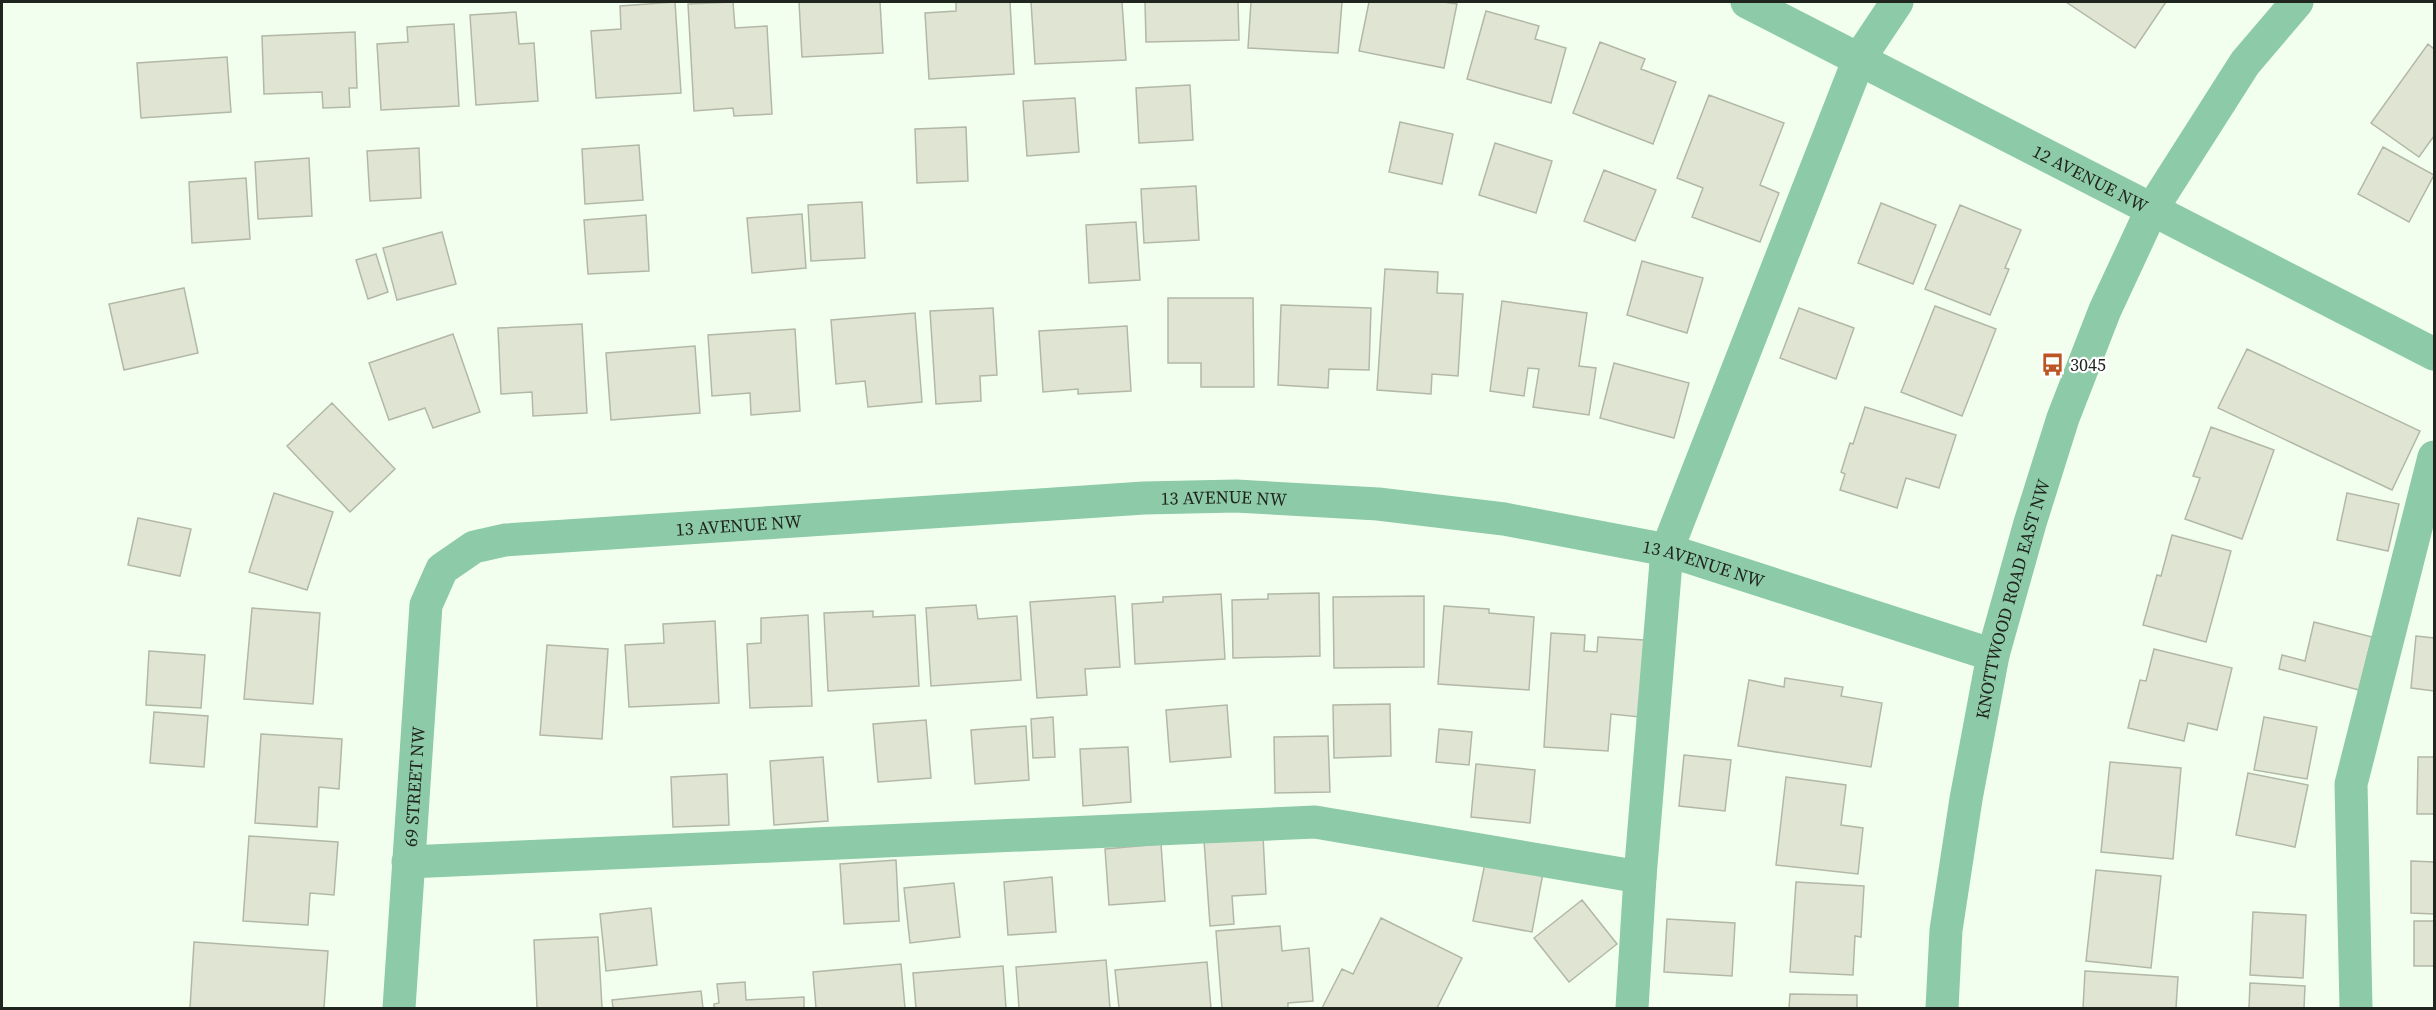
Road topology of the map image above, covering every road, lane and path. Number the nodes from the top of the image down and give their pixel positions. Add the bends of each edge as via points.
1 (1747, 2) edge
2 (1897, 2) edge
3 (2297, 2) edge
4 (1859, 59) junction
5 (2152, 209) junction
6 (2434, 354) edge
7 (2434, 457) edge
8 (1666, 550) junction
9 (442, 569) joint
10 (1993, 655) junction
11 (408, 862) junction
12 (1640, 877) junction
13 (399, 1008) edge
14 (1632, 1008) edge
15 (1942, 1008) edge
16 (2356, 1008) edge

1 - 4 street, 12 AVENUE NW
2 - 4 street
3 - 5 street, KNOTTWOOD ROAD EAST NW via 2245,63
4 - 5 street, 12 AVENUE NW
4 - 8 street
5 - 6 street, 12 AVENUE NW
5 - 10 street, KNOTTWOOD ROAD EAST NW via 2105,310 2063,418
7 - 16 street via 2351,784
8 - 9 street, 13 AVENUE NW via 1504,519 1378,504 1224,496 505,540 474,547
8 - 10 street, 13 AVENUE NW
8 - 12 street
9 - 11 street, 69 STREET NW via 426,605
10 - 15 street, KNOTTWOOD ROAD EAST NW via 1946,930
11 - 12 street via 1315,822
11 - 13 street, 69 STREET NW
12 - 14 street

